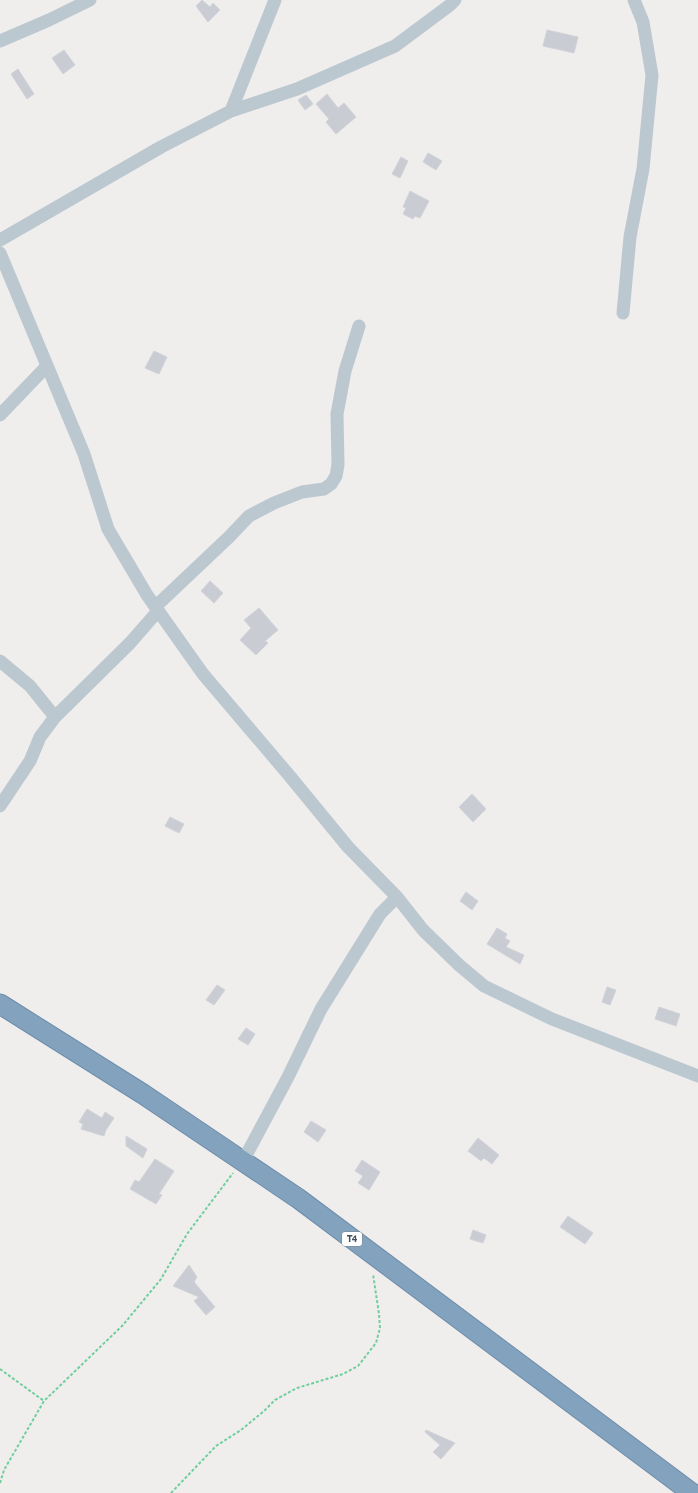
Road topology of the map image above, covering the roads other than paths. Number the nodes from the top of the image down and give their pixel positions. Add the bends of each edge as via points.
1 (90, 0) edge
2 (275, 0) edge
3 (455, 0) edge
4 (634, 0) edge
5 (0, 41) edge
6 (231, 111) junction
7 (0, 240) edge
8 (0, 253) edge
9 (623, 313) dead end
10 (359, 326) dead end
11 (46, 367) junction
12 (0, 415) edge
13 (157, 609) junction
14 (0, 661) edge
15 (55, 716) junction
16 (0, 806) edge
17 (397, 897) junction
18 (0, 1004) edge
19 (698, 1076) edge
20 (243, 1161) junction
21 (692, 1493) edge

1 - 5 street
2 - 6 street
3 - 6 street via 395,46 297,89
4 - 9 street via 643,22 652,75 643,169 630,237
6 - 7 street via 161,147
8 - 11 street
10 - 13 street via 345,371 337,414 338,465 332,484 324,489 302,492 249,516
11 - 12 street
11 - 13 street via 84,454 108,529
13 - 15 street via 130,643
13 - 17 street via 203,674 348,847
14 - 15 street via 30,686
15 - 16 street via 40,737 30,761
17 - 19 street via 423,930 484,986 552,1018
17 - 20 street via 380,914 321,1009
18 - 20 highway, T4 via 143,1094
20 - 21 highway, T4 via 299,1199

